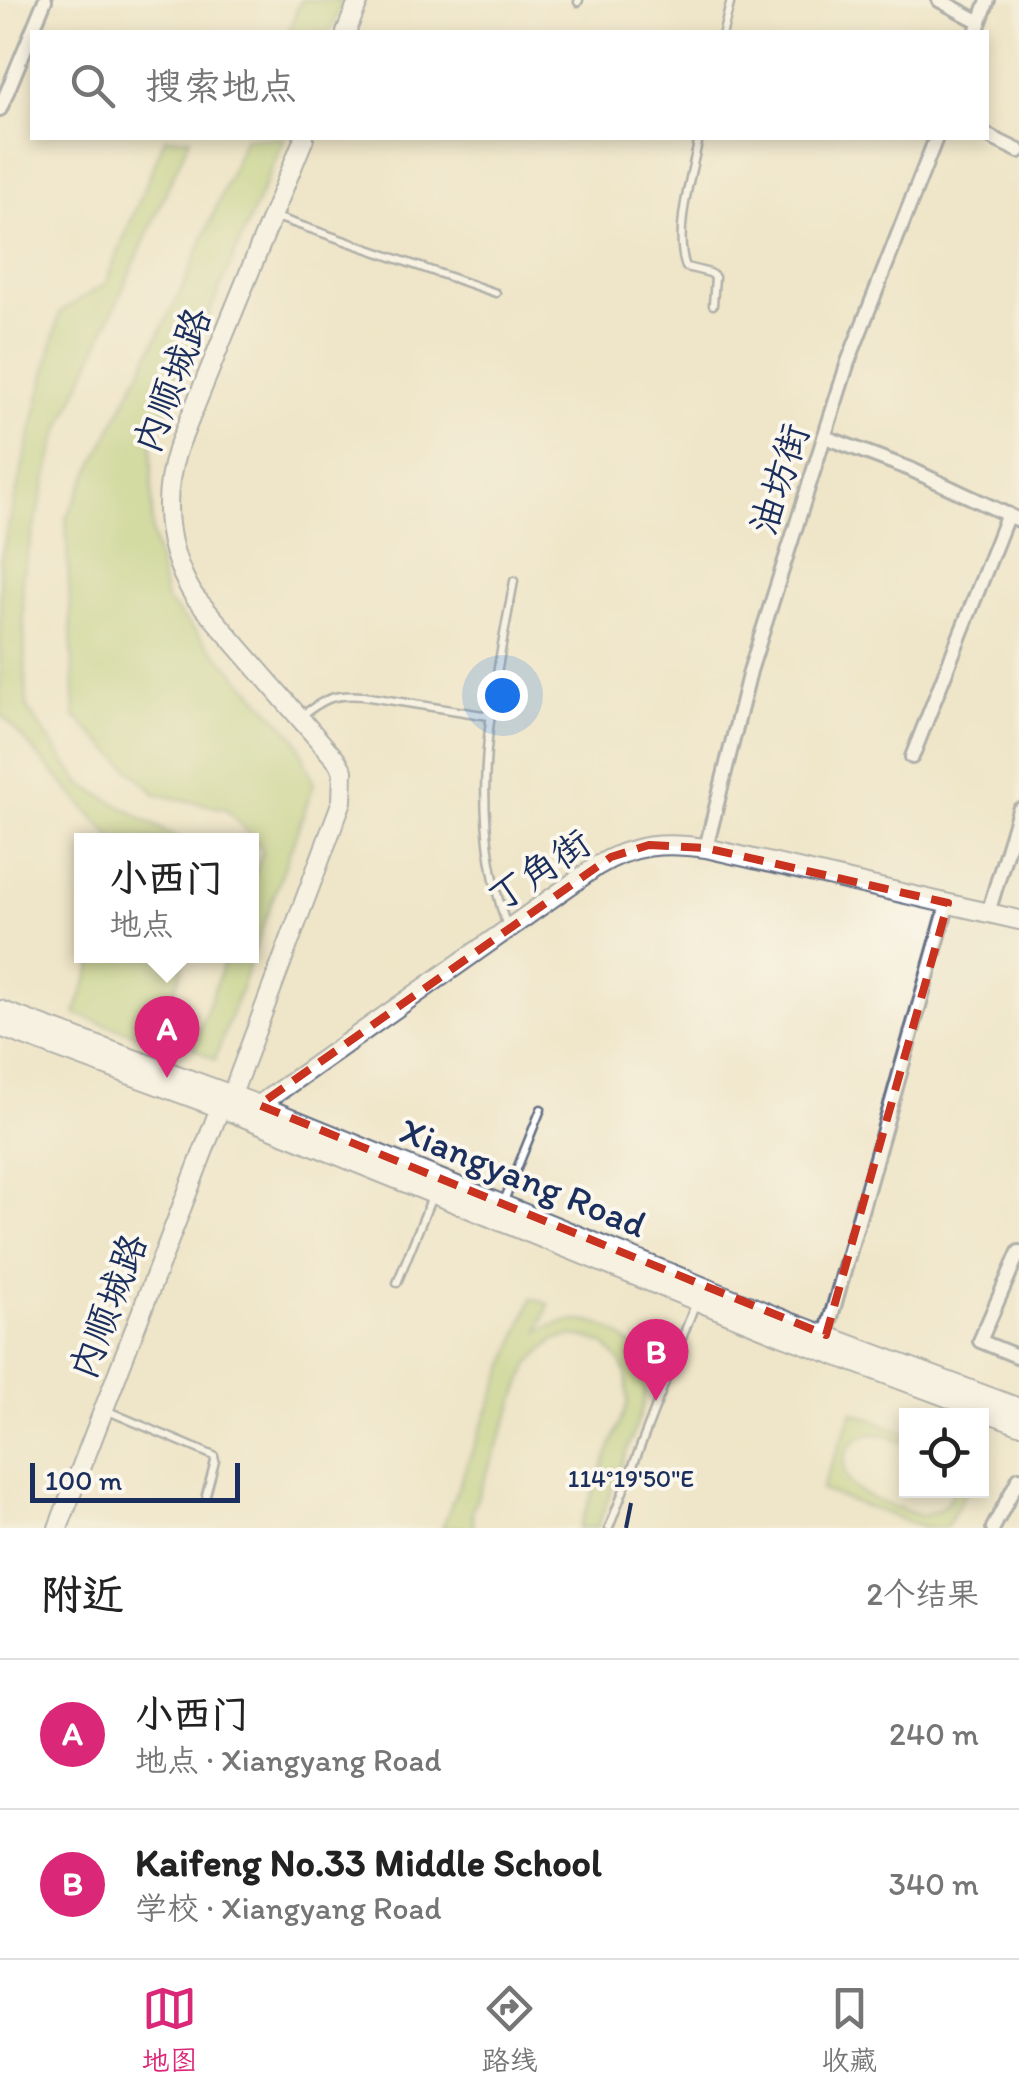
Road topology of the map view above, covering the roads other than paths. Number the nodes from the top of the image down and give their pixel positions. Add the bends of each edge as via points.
1 (45, 0) edge
2 (359, 0) edge
3 (731, 0) edge
4 (939, 0) edge
5 (988, 0) edge
6 (978, 27) edge
7 (33, 30) edge
8 (347, 30) edge
9 (724, 30) edge
10 (30, 36) edge
11 (0, 109) edge
12 (989, 136) edge
13 (303, 140) edge
14 (700, 140) edge
15 (935, 140) edge
16 (1019, 151) edge
17 (272, 216) junction
18 (496, 293) dead end
19 (713, 305) dead end
20 (825, 437) junction
21 (1013, 517) edge
22 (514, 580) dead end
23 (300, 716) junction
24 (489, 716) junction
25 (912, 757) dead end
26 (1019, 810) edge
27 (706, 848) junction
28 (948, 904) junction
29 (988, 913) junction
30 (1019, 920) edge
31 (508, 930) junction
32 (0, 1010) edge
33 (0, 1027) edge
34 (223, 1102) junction
35 (259, 1105) junction
36 (540, 1109) dead end
37 (433, 1193) junction
38 (503, 1204) junction
39 (1019, 1252) edge
40 (397, 1283) dead end
41 (696, 1300) junction
42 (826, 1336) junction
43 (1019, 1357) edge
44 (1019, 1408) edge
45 (102, 1409) junction
46 (1019, 1424) edge
47 (1019, 1478) edge
48 (206, 1494) dead end
49 (58, 1528) edge
50 (609, 1528) edge
51 (992, 1528) edge

1 - 7 street
2 - 8 street
3 - 9 lane
4 - 6 street
5 - 6 street
10 - 11 street
12 - 16 street
13 - 17 street, 内顺城路
14 - 19 lane via 682,254 686,267 714,277
15 - 20 street, 油坊街
17 - 18 lane
17 - 23 street, 内顺城路 via 177,450 167,512 177,562 194,596
20 - 21 street
20 - 27 street, 油坊街 via 750,671
21 - 25 street
22 - 24 lane
23 - 24 lane via 343,695
23 - 34 street, 内顺城路 via 343,770 342,801
24 - 31 lane via 486,838
26 - 29 street
27 - 28 street, 丁角街
27 - 31 street, 丁角街 via 649,845 612,858
28 - 29 street, 丁角街
28 - 42 street
29 - 30 street, 丁角街
31 - 35 street, 丁角街
32 - 34 street, Xiangyang Road
33 - 34 street, Xiangyang Road
34 - 35 street, Xiangyang Road
34 - 37 street, Xiangyang Road
34 - 45 street, 内顺城路
35 - 38 street, Xiangyang Road
36 - 38 lane
37 - 40 lane
37 - 41 street, Xiangyang Road
38 - 42 street, Xiangyang Road
39 - 43 street via 980,1341
41 - 46 street, Xiangyang Road
41 - 50 lane
42 - 44 street, Xiangyang Road
45 - 48 lane via 214,1456
45 - 49 street, 内顺城路
47 - 51 street

